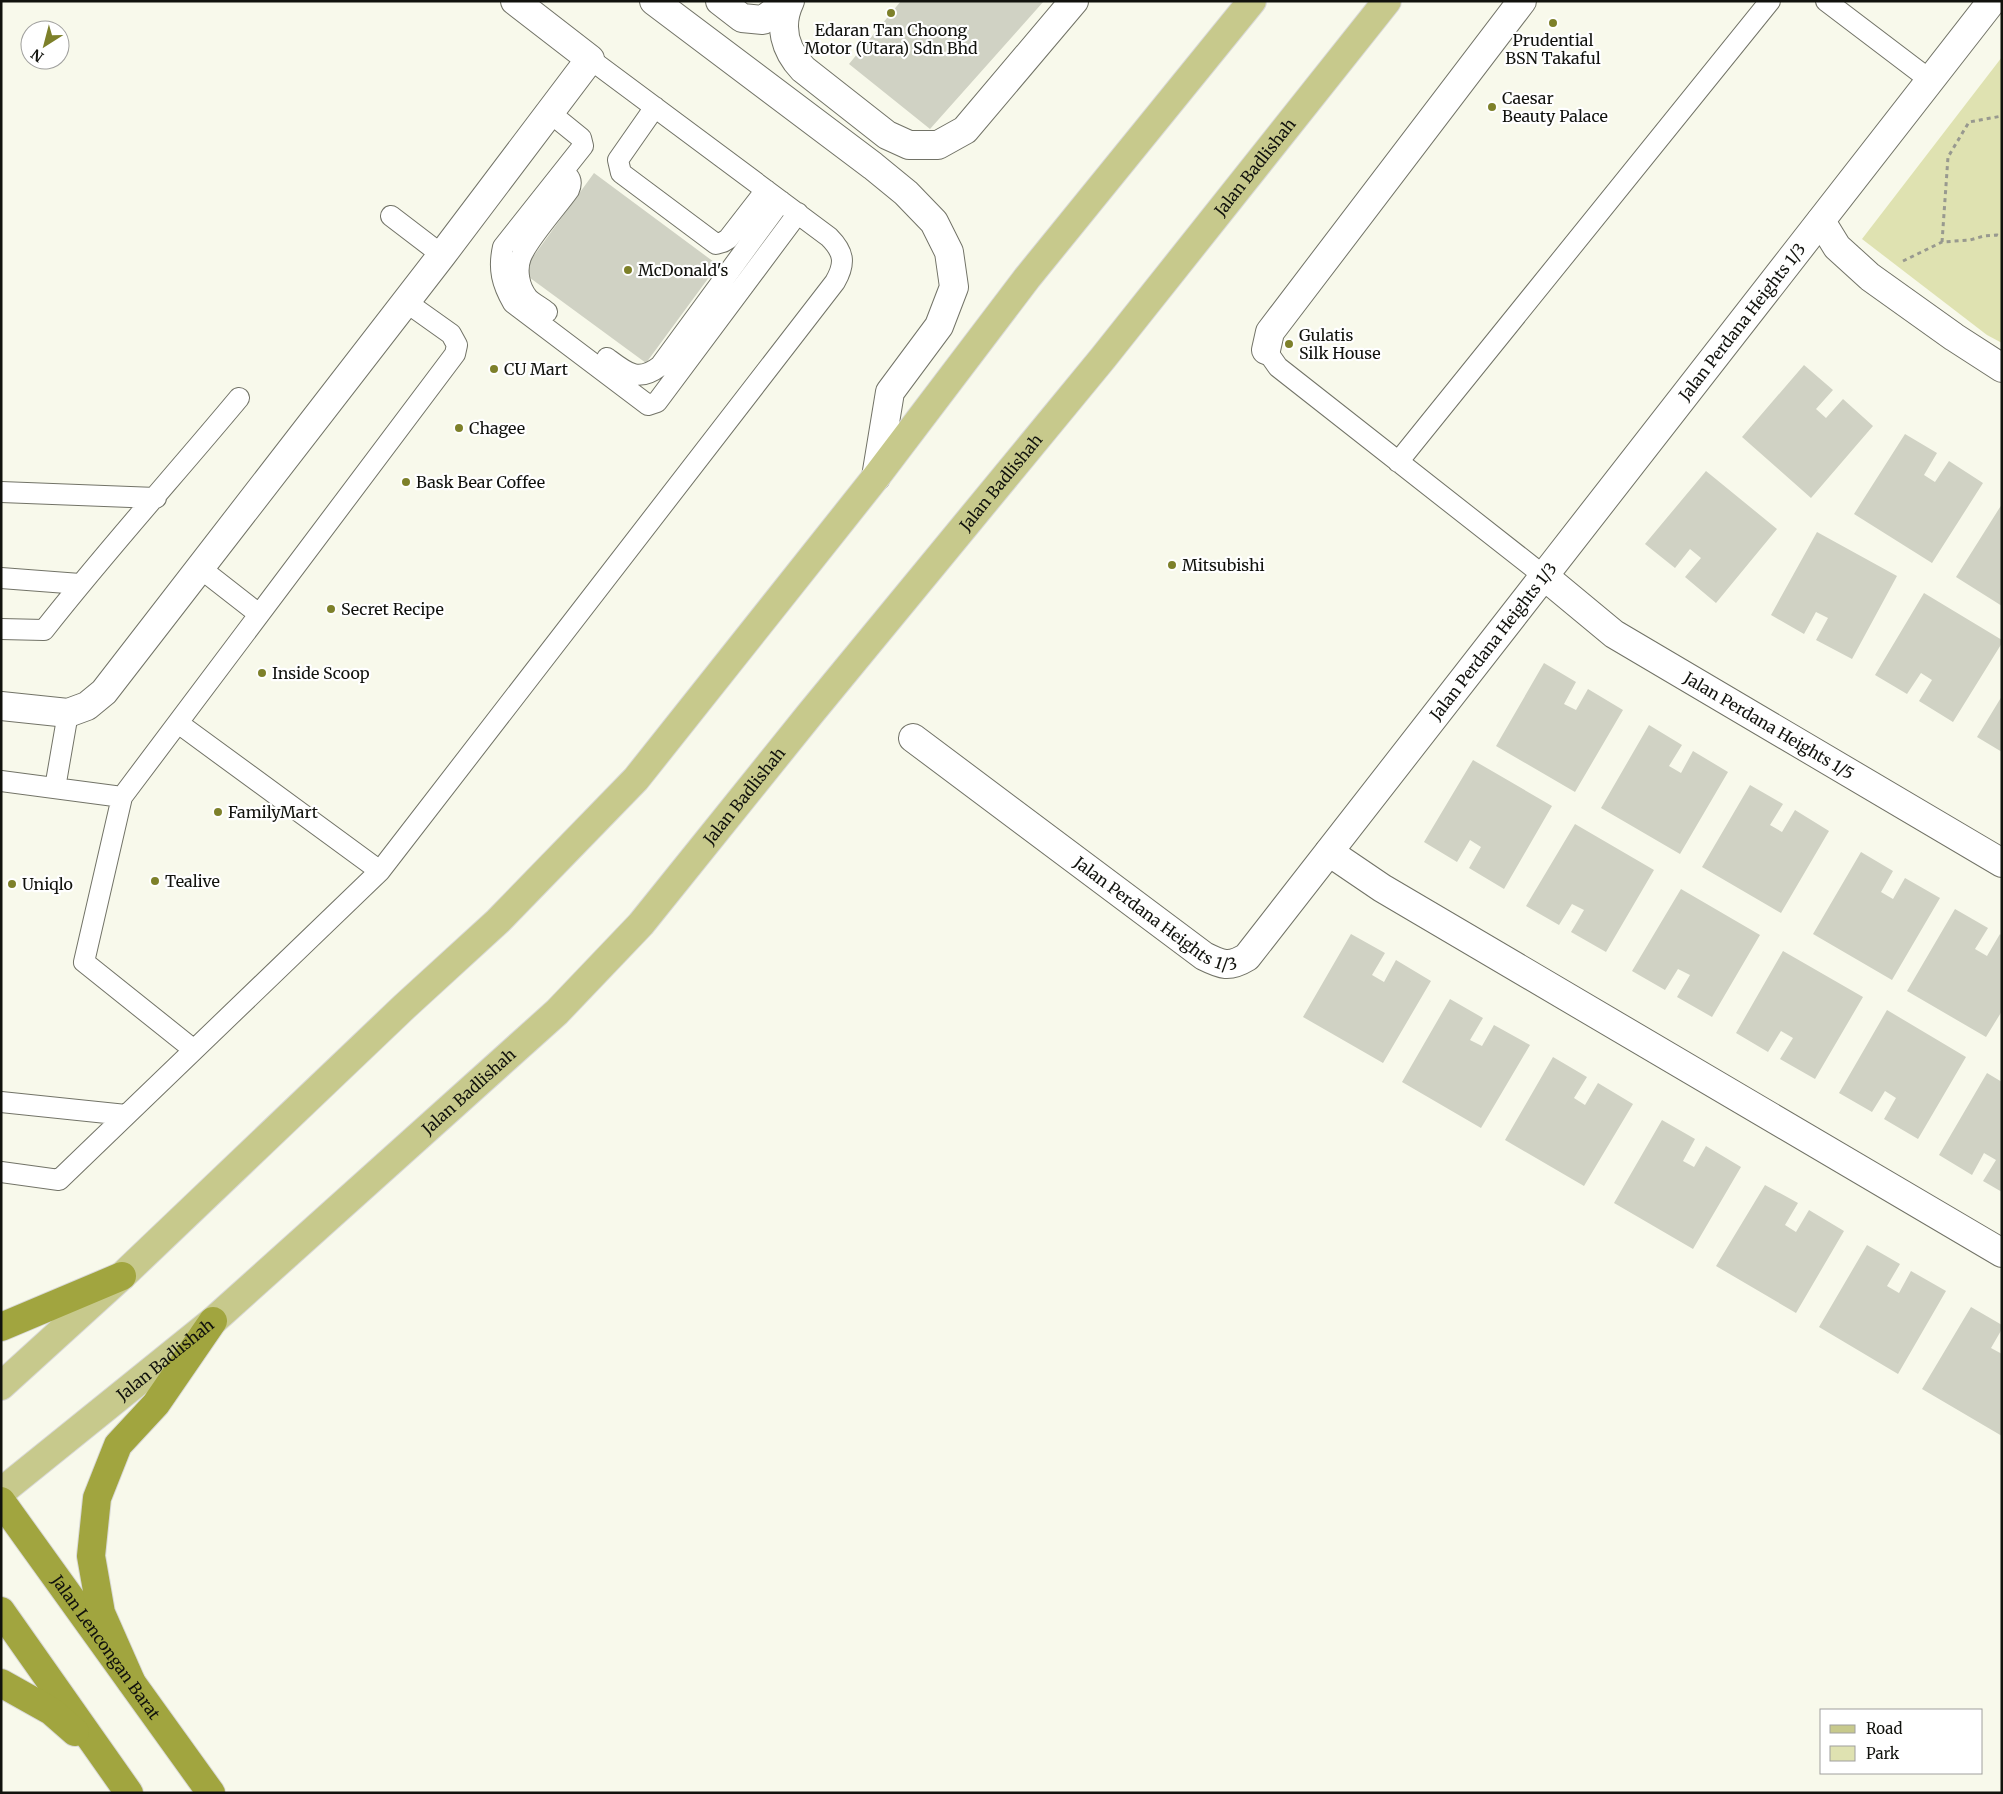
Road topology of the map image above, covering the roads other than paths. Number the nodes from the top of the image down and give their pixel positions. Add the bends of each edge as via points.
1 (515, 1) edge
2 (654, 1) edge
3 (720, 1) edge
4 (789, 1) edge
5 (1074, 1) edge
6 (1252, 1) edge
7 (1387, 1) edge
8 (1522, 1) edge
9 (1770, 1) edge
10 (1826, 1) edge
11 (1992, 1) edge
12 (590, 59) junction
13 (1930, 80) junction
14 (654, 107) junction
15 (549, 112) junction
16 (887, 135) junction
17 (874, 166) junction
18 (563, 172) junction
19 (774, 195) junction
20 (798, 213) junction
21 (391, 216) dead end
22 (1821, 221) junction
23 (442, 254) junction
24 (406, 302) junction
25 (1266, 350) joint
26 (2002, 368) edge
27 (239, 398) dead end
28 (1398, 462) junction
29 (876, 477) junction
30 (1, 492) edge
31 (156, 498) junction
32 (200, 568) junction
33 (1544, 576) junction
34 (1, 578) edge
35 (80, 584) junction
36 (260, 614) junction
37 (1, 629) edge
38 (1, 706) edge
39 (68, 713) junction
40 (178, 723) junction
41 (913, 738) dead end
42 (1, 781) edge
43 (55, 788) junction
44 (122, 797) junction
45 (1329, 852) junction
46 (2002, 863) edge
47 (380, 871) junction
48 (194, 1050) junction
49 (1, 1102) edge
50 (126, 1115) junction
51 (1, 1172) edge
52 (2002, 1253) edge
53 (122, 1276) junction
54 (213, 1321) junction
55 (1, 1327) edge
56 (1, 1386) edge
57 (1, 1492) edge
58 (1, 1501) edge
59 (1, 1611) edge
60 (131, 1681) junction
61 (1, 1684) edge
62 (100, 1754) junction
63 (129, 1793) edge
64 (211, 1793) edge

1 - 12 street
2 - 17 street
3 - 4 street via 742,18 763,20
4 - 16 street via 784,36 794,60
5 - 16 street via 965,130 938,145 909,145
6 - 29 main road via 1027,278
7 - 54 main road, Jalan Badlishah via 1103,358 641,924 557,1012
8 - 25 street via 1270,332
9 - 28 lane
10 - 13 lane
11 - 13 street, Jalan Perdana Heights 1/3
12 - 14 lane
12 - 15 street
13 - 22 street, Jalan Perdana Heights 1/3
14 - 19 lane
14 - 19 lane via 618,160 621,172 716,244 728,239
15 - 18 lane via 581,138 583,146
15 - 23 street
16 - 17 street
17 - 29 street via 934,222 948,252 954,287 938,326 890,392
18 - 19 lane via 569,176 571,186 521,256 519,276 522,288 528,298 625,371 643,376 660,366
18 - 20 lane via 503,247 500,272 504,288 513,303 648,405 657,402
19 - 20 lane
20 - 47 lane via 838,246 843,259 835,282
21 - 23 lane
22 - 26 street via 1838,246 1870,277
22 - 33 street, Jalan Perdana Heights 1/3
23 - 24 street
24 - 32 street
24 - 36 lane via 451,334 457,345 455,354
25 - 28 lane via 1278,367
27 - 31 lane
28 - 33 lane
29 - 53 main road via 636,779 498,921
30 - 31 lane
31 - 35 lane
32 - 36 lane
32 - 39 street via 104,692 87,706
33 - 45 street, Jalan Perdana Heights 1/3
33 - 46 street, Jalan Perdana Heights 1/5 via 1614,634
34 - 35 lane
35 - 37 lane via 44,630
36 - 40 lane
38 - 39 street
39 - 43 lane
40 - 44 lane
40 - 47 lane
41 - 45 street, Jalan Perdana Heights 1/3 via 1204,956 1221,964 1235,964 1247,957
42 - 43 lane
43 - 44 lane
44 - 48 lane via 84,962
45 - 52 street via 1382,888
47 - 48 lane
48 - 50 lane
49 - 50 lane
50 - 51 lane via 60,1180
53 - 55 highway
53 - 56 main road
54 - 57 main road, Jalan Badlishah
54 - 60 highway via 156,1404 118,1445 97,1498 91,1556 101,1613
58 - 60 highway, Jalan Lencongan Barat
59 - 62 highway
60 - 64 highway, Jalan Lencongan Barat
61 - 62 highway via 51,1711
62 - 63 highway

